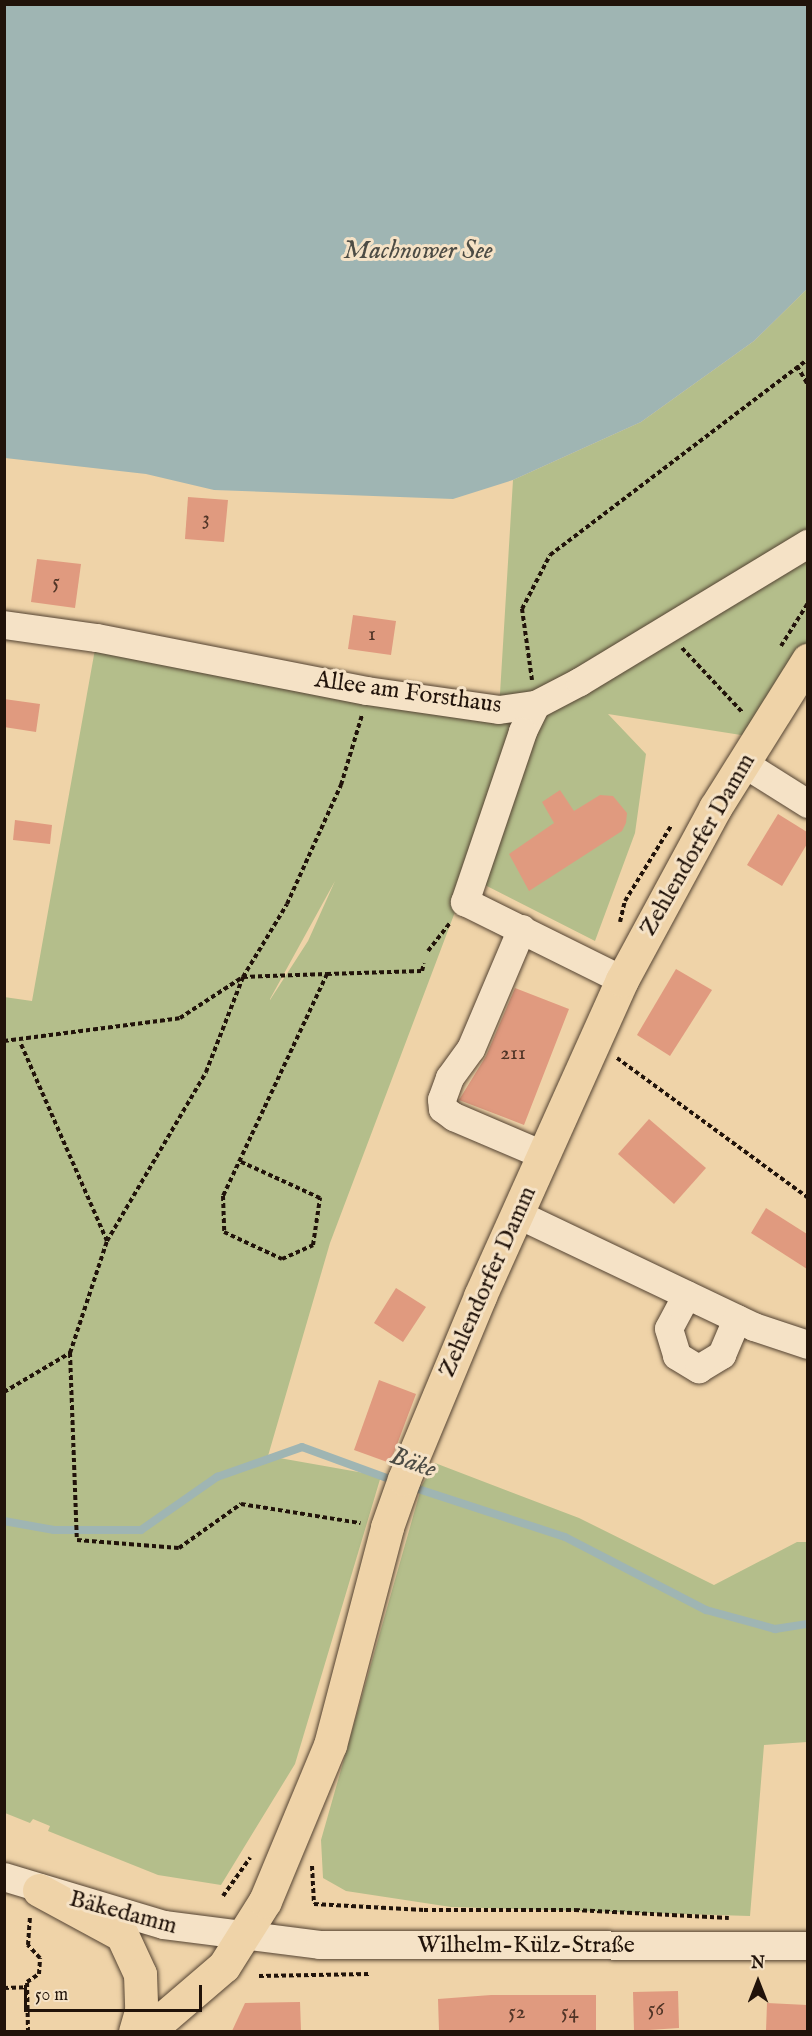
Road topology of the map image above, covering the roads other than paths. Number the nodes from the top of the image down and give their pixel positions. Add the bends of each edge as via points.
1 (807, 544) edge
2 (4, 625) edge
3 (807, 660) edge
4 (536, 705) junction
5 (752, 751) junction
6 (807, 804) edge
7 (522, 929) junction
8 (622, 980) junction
9 (543, 1155) junction
10 (517, 1214) junction
11 (687, 1295) junction
12 (737, 1319) junction
13 (807, 1345) edge
14 (4, 1877) edge
15 (35, 1902) junction
16 (244, 1938) junction
17 (807, 1946) edge
18 (135, 2031) edge
19 (147, 2031) edge

1 - 4 street, Allee am Forsthaus via 668,632
2 - 4 street, Allee am Forsthaus via 97,638 367,691 499,710
3 - 5 main road, Zehlendorfer Damm
4 - 7 street via 523,732 465,902
5 - 6 street
5 - 8 main road, Zehlendorfer Damm via 715,808
7 - 8 street
7 - 9 street via 471,1049 450,1078 442,1100 443,1109 454,1117
8 - 9 main road, Zehlendorfer Damm
9 - 10 main road, Zehlendorfer Damm
10 - 11 street
10 - 16 main road, Zehlendorfer Damm via 404,1479 387,1527 330,1745 303,1818
11 - 12 street
11 - 12 street via 669,1329 676,1356 699,1368 722,1355
12 - 13 street
14 - 15 street, Bäkedamm
15 - 16 street, Bäkedamm
15 - 18 main road via 122,1935 140,1974 141,2011
16 - 17 street, Wilhelm-Külz-Straße via 356,1946
16 - 19 main road, Zehlendorfer Damm via 202,1988

